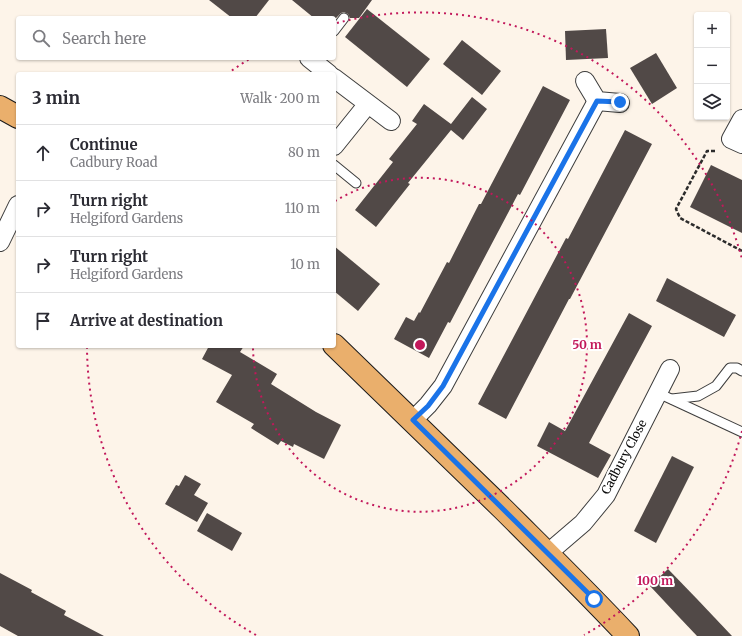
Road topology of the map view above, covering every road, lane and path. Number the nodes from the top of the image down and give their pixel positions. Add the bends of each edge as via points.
1 (344, 18) dead end
2 (336, 28) edge
3 (312, 60) edge
4 (327, 72) edge
5 (336, 80) edge
6 (585, 81) dead end
7 (597, 101) junction
8 (620, 102) dead end
9 (368, 105) junction
10 (0, 107) edge
11 (16, 116) edge
12 (742, 119) edge
13 (391, 121) dead end
14 (336, 144) edge
15 (733, 145) edge
16 (336, 167) edge
17 (356, 183) dead end
18 (16, 209) edge
19 (0, 242) edge
20 (742, 251) edge
21 (336, 347) edge
22 (670, 369) dead end
23 (742, 371) edge
24 (664, 396) junction
25 (413, 420) junction
26 (742, 432) edge
27 (548, 553) junction
28 (594, 599) junction
29 (628, 636) edge
30 (644, 636) edge

1 - 2 lane
3 - 4 street
5 - 9 street
6 - 7 street
7 - 8 street
7 - 25 street via 443,386
9 - 13 street
9 - 14 street
10 - 11 main road
12 - 15 street
15 - 20 path via 707,151 676,209 680,218
16 - 17 lane
18 - 19 street
21 - 25 main road
22 - 24 street, Cadbury Close
23 - 24 lane via 730,368 716,386 698,396
24 - 26 lane
24 - 27 street, Cadbury Close via 606,494 583,523
25 - 27 main road
27 - 28 main road
28 - 29 main road
28 - 30 main road

